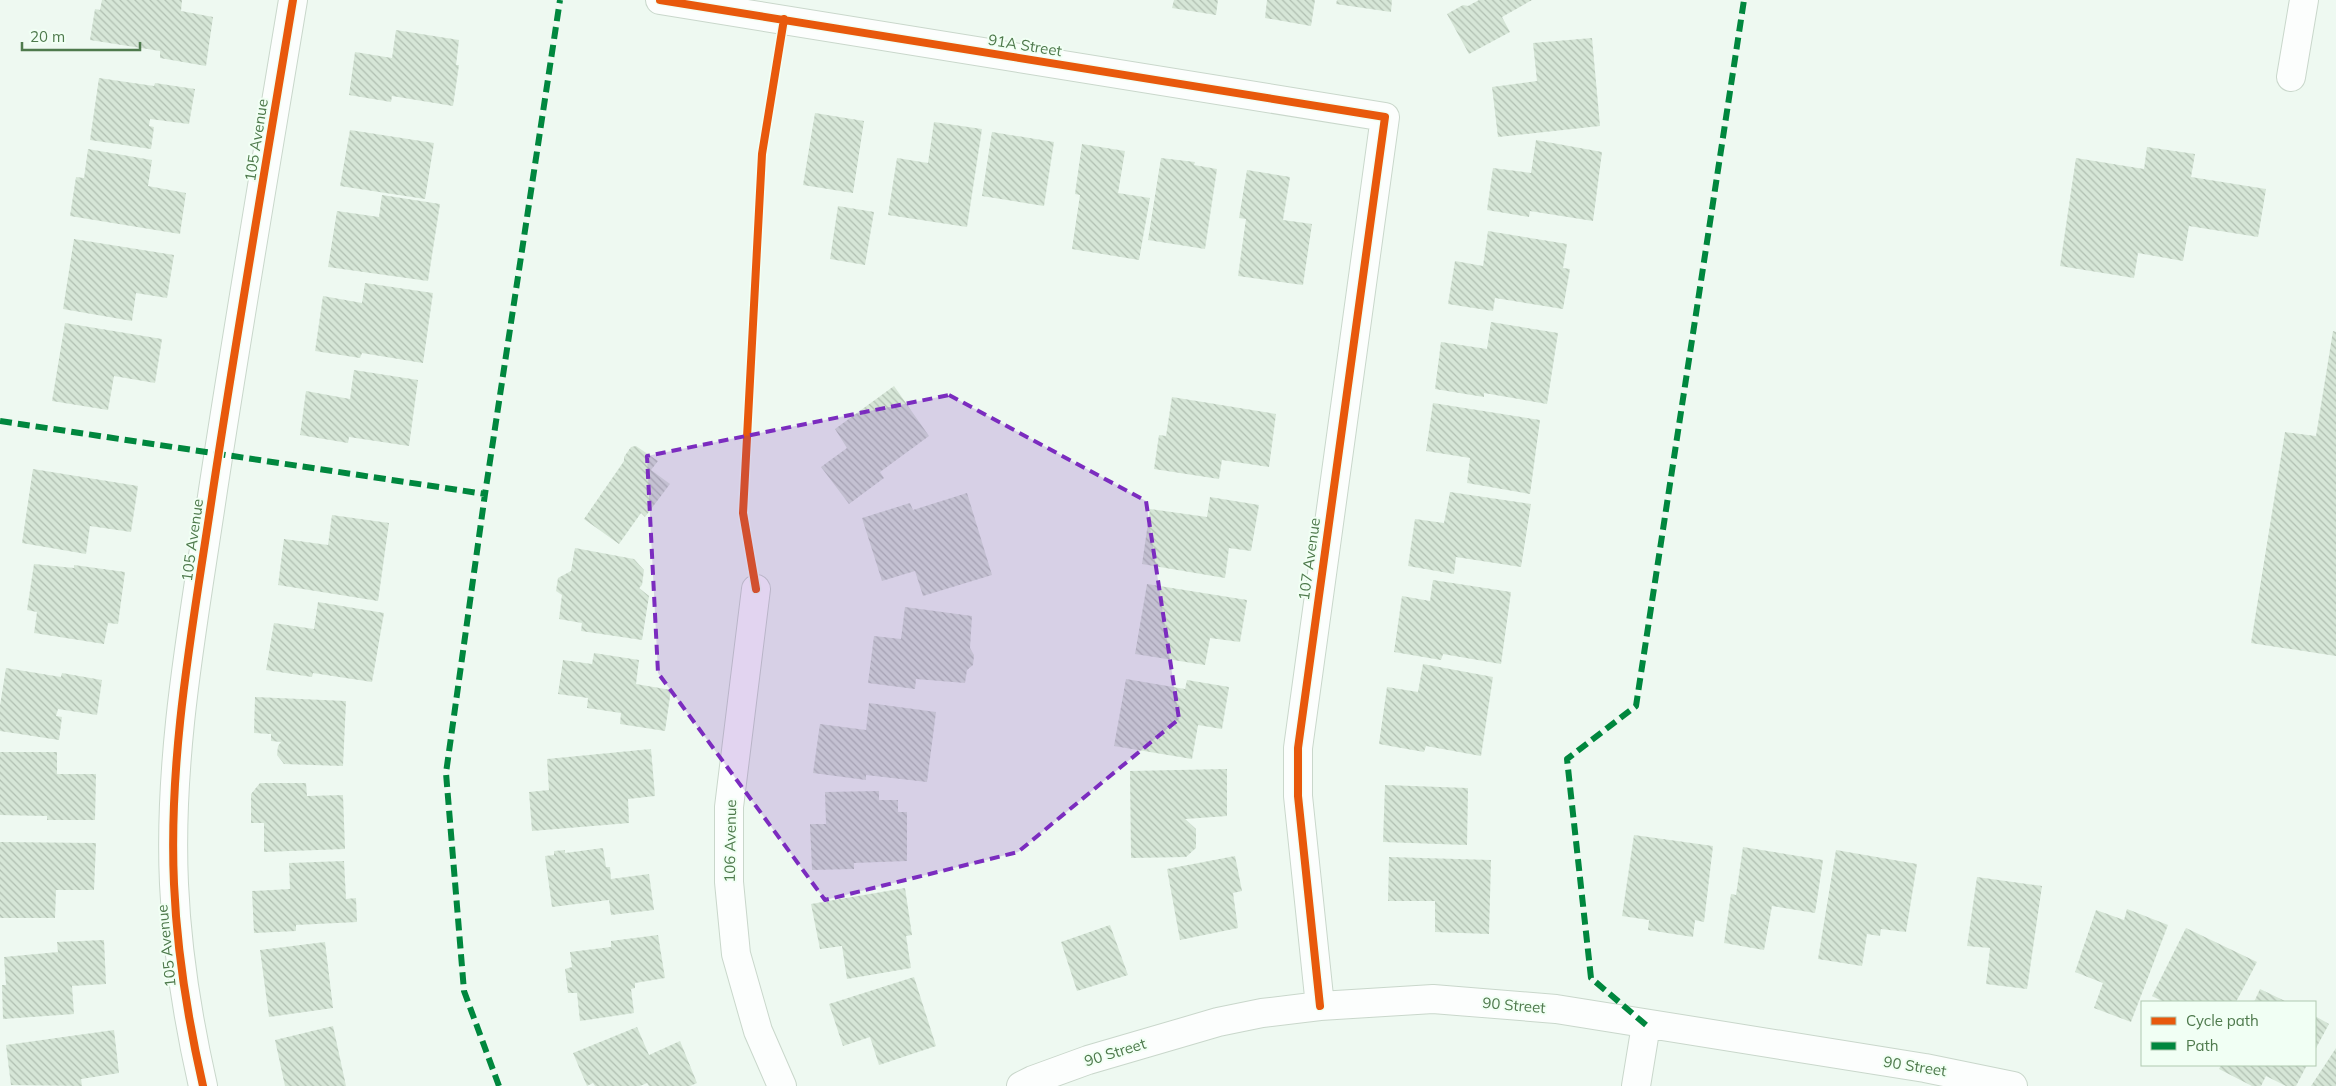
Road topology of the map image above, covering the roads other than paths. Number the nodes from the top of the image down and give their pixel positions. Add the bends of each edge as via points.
1 (293, 0) edge
2 (660, 0) edge
3 (2304, 0) edge
4 (2292, 77) dead end
5 (1385, 117) joint
6 (756, 589) dead end
7 (1320, 1006) junction
8 (1646, 1024) junction
9 (203, 1086) edge
10 (782, 1086) edge
11 (1021, 1086) edge
12 (1636, 1086) edge
13 (2013, 1086) edge

1 - 9 street, 105 Avenue via 219,453 178,741 174,884 181,964
2 - 5 street, 91A Street
3 - 4 street
5 - 7 street, 107 Avenue via 1298,748 1298,796
6 - 10 street, 106 Avenue via 729,807 729,882 736,954 758,1031
7 - 8 street, 90 Street via 1433,999 1556,1009
7 - 11 street, 90 Street via 1262,1013 1182,1032 1088,1060
8 - 12 street
8 - 13 street, 90 Street via 1925,1068

